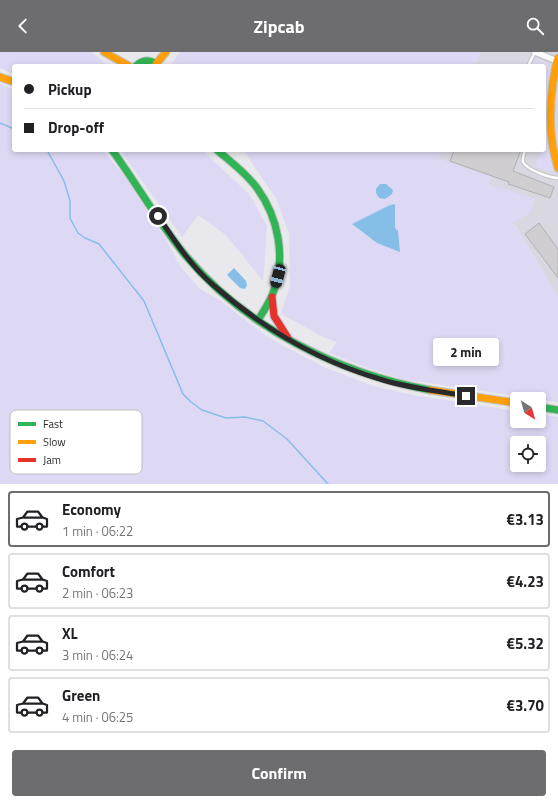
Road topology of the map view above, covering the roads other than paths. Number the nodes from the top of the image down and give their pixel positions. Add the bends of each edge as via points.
1 (104, 52) edge
2 (166, 52) edge
3 (535, 52) edge
4 (558, 60) edge
5 (125, 64) edge
6 (139, 64) edge
7 (155, 64) edge
8 (158, 64) edge
9 (529, 64) edge
10 (0, 77) edge
11 (12, 81) edge
12 (113, 152) edge
13 (219, 152) edge
14 (524, 152) edge
15 (558, 168) edge
16 (558, 178) edge
17 (272, 297) junction
18 (258, 320) junction
19 (288, 338) junction
20 (510, 402) edge
21 (546, 408) edge
22 (558, 410) edge

1 - 5 main road
2 - 8 main road
3 - 4 street
3 - 9 lane
4 - 15 main road via 550,97 550,134
6 - 7 main road via 148,60
10 - 11 main road
12 - 18 main road via 185,255 212,284
13 - 17 main road via 256,187 275,221 280,242 280,257
14 - 16 lane via 523,158 527,166 544,175
17 - 18 main road
17 - 19 main road via 274,316
18 - 19 main road
19 - 20 main road via 325,359 384,380
21 - 22 main road

